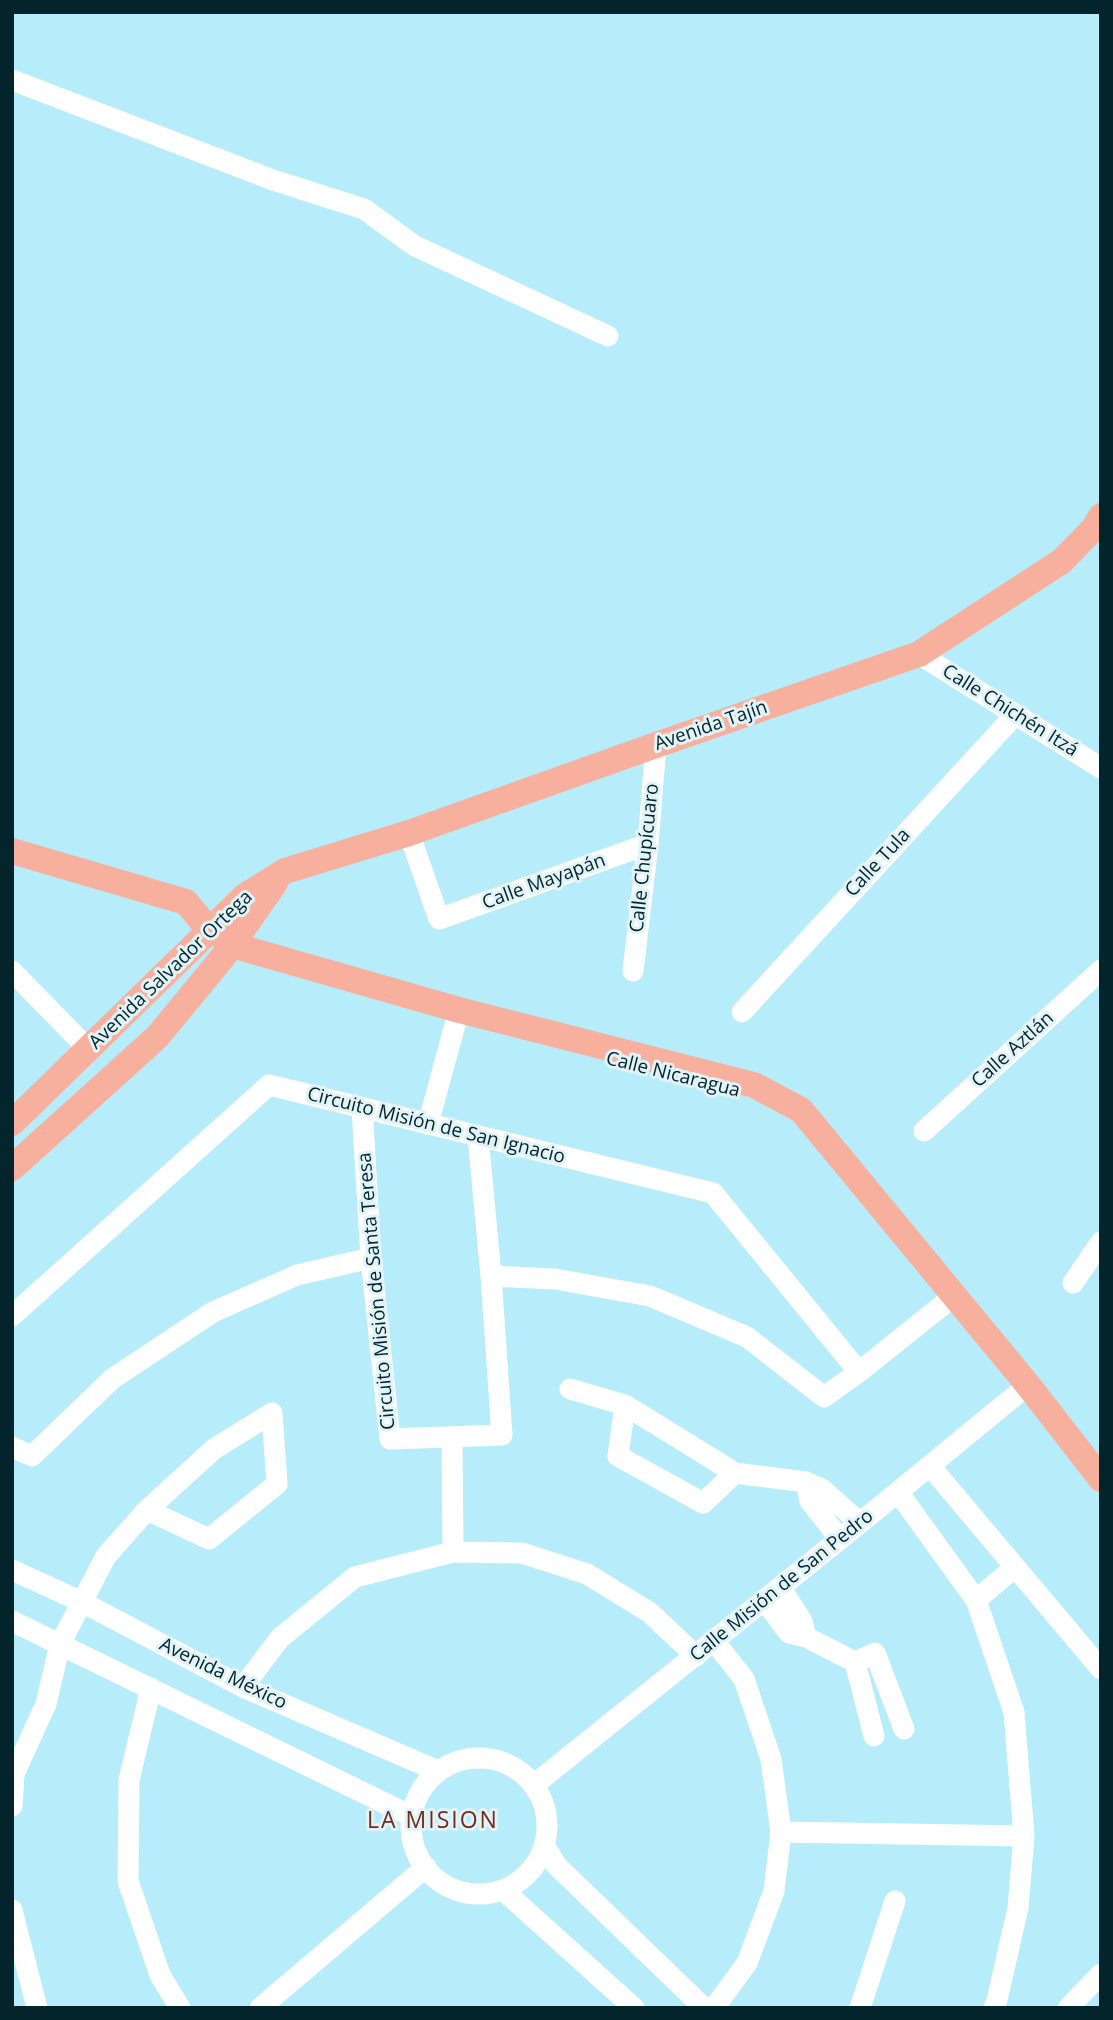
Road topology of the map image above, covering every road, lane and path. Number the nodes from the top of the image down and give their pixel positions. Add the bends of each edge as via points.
1 (12, 80) edge
2 (608, 336) dead end
3 (1101, 516) edge
4 (919, 654) junction
5 (1015, 715) junction
6 (656, 745) junction
7 (1101, 768) edge
8 (409, 833) junction
9 (648, 844) junction
10 (12, 851) edge
11 (285, 871) junction
12 (205, 929) junction
13 (228, 951) junction
14 (1101, 970) edge
15 (12, 971) edge
16 (633, 971) dead end
17 (742, 1012) dead end
18 (458, 1015) junction
19 (89, 1049) junction
20 (362, 1108) junction
21 (12, 1123) edge
22 (428, 1124) junction
23 (924, 1131) dead end
24 (478, 1136) junction
25 (12, 1168) edge
26 (1101, 1242) edge
27 (371, 1258) junction
28 (491, 1276) junction
29 (1073, 1283) dead end
30 (948, 1301) junction
31 (12, 1316) edge
32 (859, 1372) junction
33 (570, 1389) dead end
34 (1023, 1389) junction
35 (625, 1405) junction
36 (452, 1437) junction
37 (12, 1447) edge
38 (930, 1466) junction
39 (735, 1473) junction
40 (1101, 1479) edge
41 (806, 1482) junction
42 (898, 1492) junction
43 (1101, 1500) edge
44 (147, 1510) junction
45 (860, 1523) junction
46 (840, 1539) junction
47 (453, 1552) junction
48 (1015, 1567) junction
49 (12, 1570) edge
50 (772, 1594) junction
51 (976, 1600) junction
52 (82, 1602) junction
53 (12, 1620) edge
54 (714, 1641) junction
55 (60, 1644) junction
56 (696, 1656) junction
57 (855, 1662) junction
58 (1101, 1669) edge
59 (243, 1687) junction
60 (151, 1688) junction
61 (438, 1771) junction
62 (535, 1784) junction
63 (12, 1806) edge
64 (411, 1816) junction
65 (781, 1832) junction
66 (1024, 1836) junction
67 (545, 1846) junction
68 (426, 1867) junction
69 (503, 1890) junction
70 (895, 1901) dead end
71 (12, 1910) edge
72 (1101, 1974) edge
73 (37, 2008) edge
74 (180, 2008) edge
75 (260, 2008) edge
76 (634, 2008) edge
77 (704, 2008) edge
78 (714, 2008) edge
79 (860, 2008) edge
80 (994, 2008) edge
81 (1068, 2008) edge

1 - 2 street via 273,180 364,209 415,246
3 - 4 main road, Avenida Tajín via 1062,561
4 - 5 street, Calle Chichén Itzá
4 - 6 main road, Avenida Tajín
5 - 7 street, Calle Chichén Itzá
5 - 17 street, Calle Tula
6 - 8 main road, Avenida Tajín
6 - 9 street, Calle Chupícuaro
8 - 9 street, Calle Mayapán via 439,919
8 - 11 main road, Avenida Tajín
9 - 16 street, Calle Chupícuaro
10 - 12 main road, Calle Nicaragua via 186,901
11 - 12 main road, Avenida Salvador Ortega
11 - 13 main road, Avenida Salvador Ortega
12 - 13 main road, Calle Nicaragua
12 - 19 main road, Avenida Salvador Ortega
13 - 18 main road, Calle Nicaragua
13 - 25 main road, Avenida Salvador Ortega via 158,1037
14 - 23 street, Calle Aztlán
15 - 19 street
18 - 22 street
18 - 30 main road, Calle Nicaragua via 754,1085 801,1110
19 - 21 main road, Avenida Salvador Ortega
20 - 22 street, Circuito Misión de San Ignacio
20 - 27 street, Circuito Misión de Santa Teresa
20 - 31 street, Circuito Misión de San Ignacio via 269,1085
22 - 24 street, Circuito Misión de San Ignacio
24 - 28 street, Circuito Misión de Santa Teresa
24 - 32 street, Circuito Misión de San Ignacio via 713,1193
26 - 29 street
27 - 36 street, Circuito Misión de Santa Teresa via 390,1439
27 - 37 street via 298,1275 213,1311 111,1379 32,1456
28 - 32 street via 555,1279 650,1296 747,1337 824,1397
28 - 36 street, Circuito Misión de Santa Teresa via 502,1435
30 - 32 street
30 - 34 main road, Calle Nicaragua
33 - 35 street
34 - 38 street, Calle Misión de San Pedro
34 - 40 main road, Calle Nicaragua
34 - 43 main road, Calle Nicaragua
35 - 39 street
35 - 39 street via 618,1457 703,1503
36 - 47 street
38 - 42 street, Calle Misión de San Pedro
38 - 48 street
39 - 41 street
41 - 45 street via 822,1489
41 - 46 street via 810,1501
42 - 45 street, Calle Misión de San Pedro
42 - 51 street
44 - 44 street via 214,1449 272,1413 277,1484 209,1539
44 - 52 street via 106,1556
45 - 46 street, Calle Misión de San Pedro
46 - 50 street, Calle Misión de San Pedro
47 - 56 street via 522,1553 587,1574 649,1612
47 - 59 street via 355,1577 280,1638
48 - 51 street
48 - 58 street
49 - 52 street, Avenida México
50 - 54 street, Calle Misión de San Pedro
50 - 57 street via 789,1633
51 - 66 street via 1014,1712
52 - 55 street
52 - 59 street, Avenida México
53 - 55 street
54 - 56 street, Calle Misión de San Pedro
54 - 65 street via 744,1679 771,1759
55 - 60 street
55 - 63 street via 46,1704 14,1774
56 - 62 street, Calle Misión de San Pedro
57 - 57 street via 873,1732 903,1725 875,1653
59 - 61 street, Avenida México
60 - 64 street
60 - 74 street via 129,1780 128,1881 160,1975
61 - 62 street via 476,1757 515,1767
61 - 64 street via 420,1791
62 - 67 street via 546,1811
64 - 68 street via 413,1842
65 - 66 street
65 - 78 street via 774,1891 747,1964
66 - 80 street via 1018,1908
67 - 69 street via 530,1872
67 - 77 street via 556,1865
68 - 69 street via 436,1880 451,1888 476,1894
68 - 75 street
69 - 76 street
70 - 79 street
71 - 73 street
72 - 81 street

